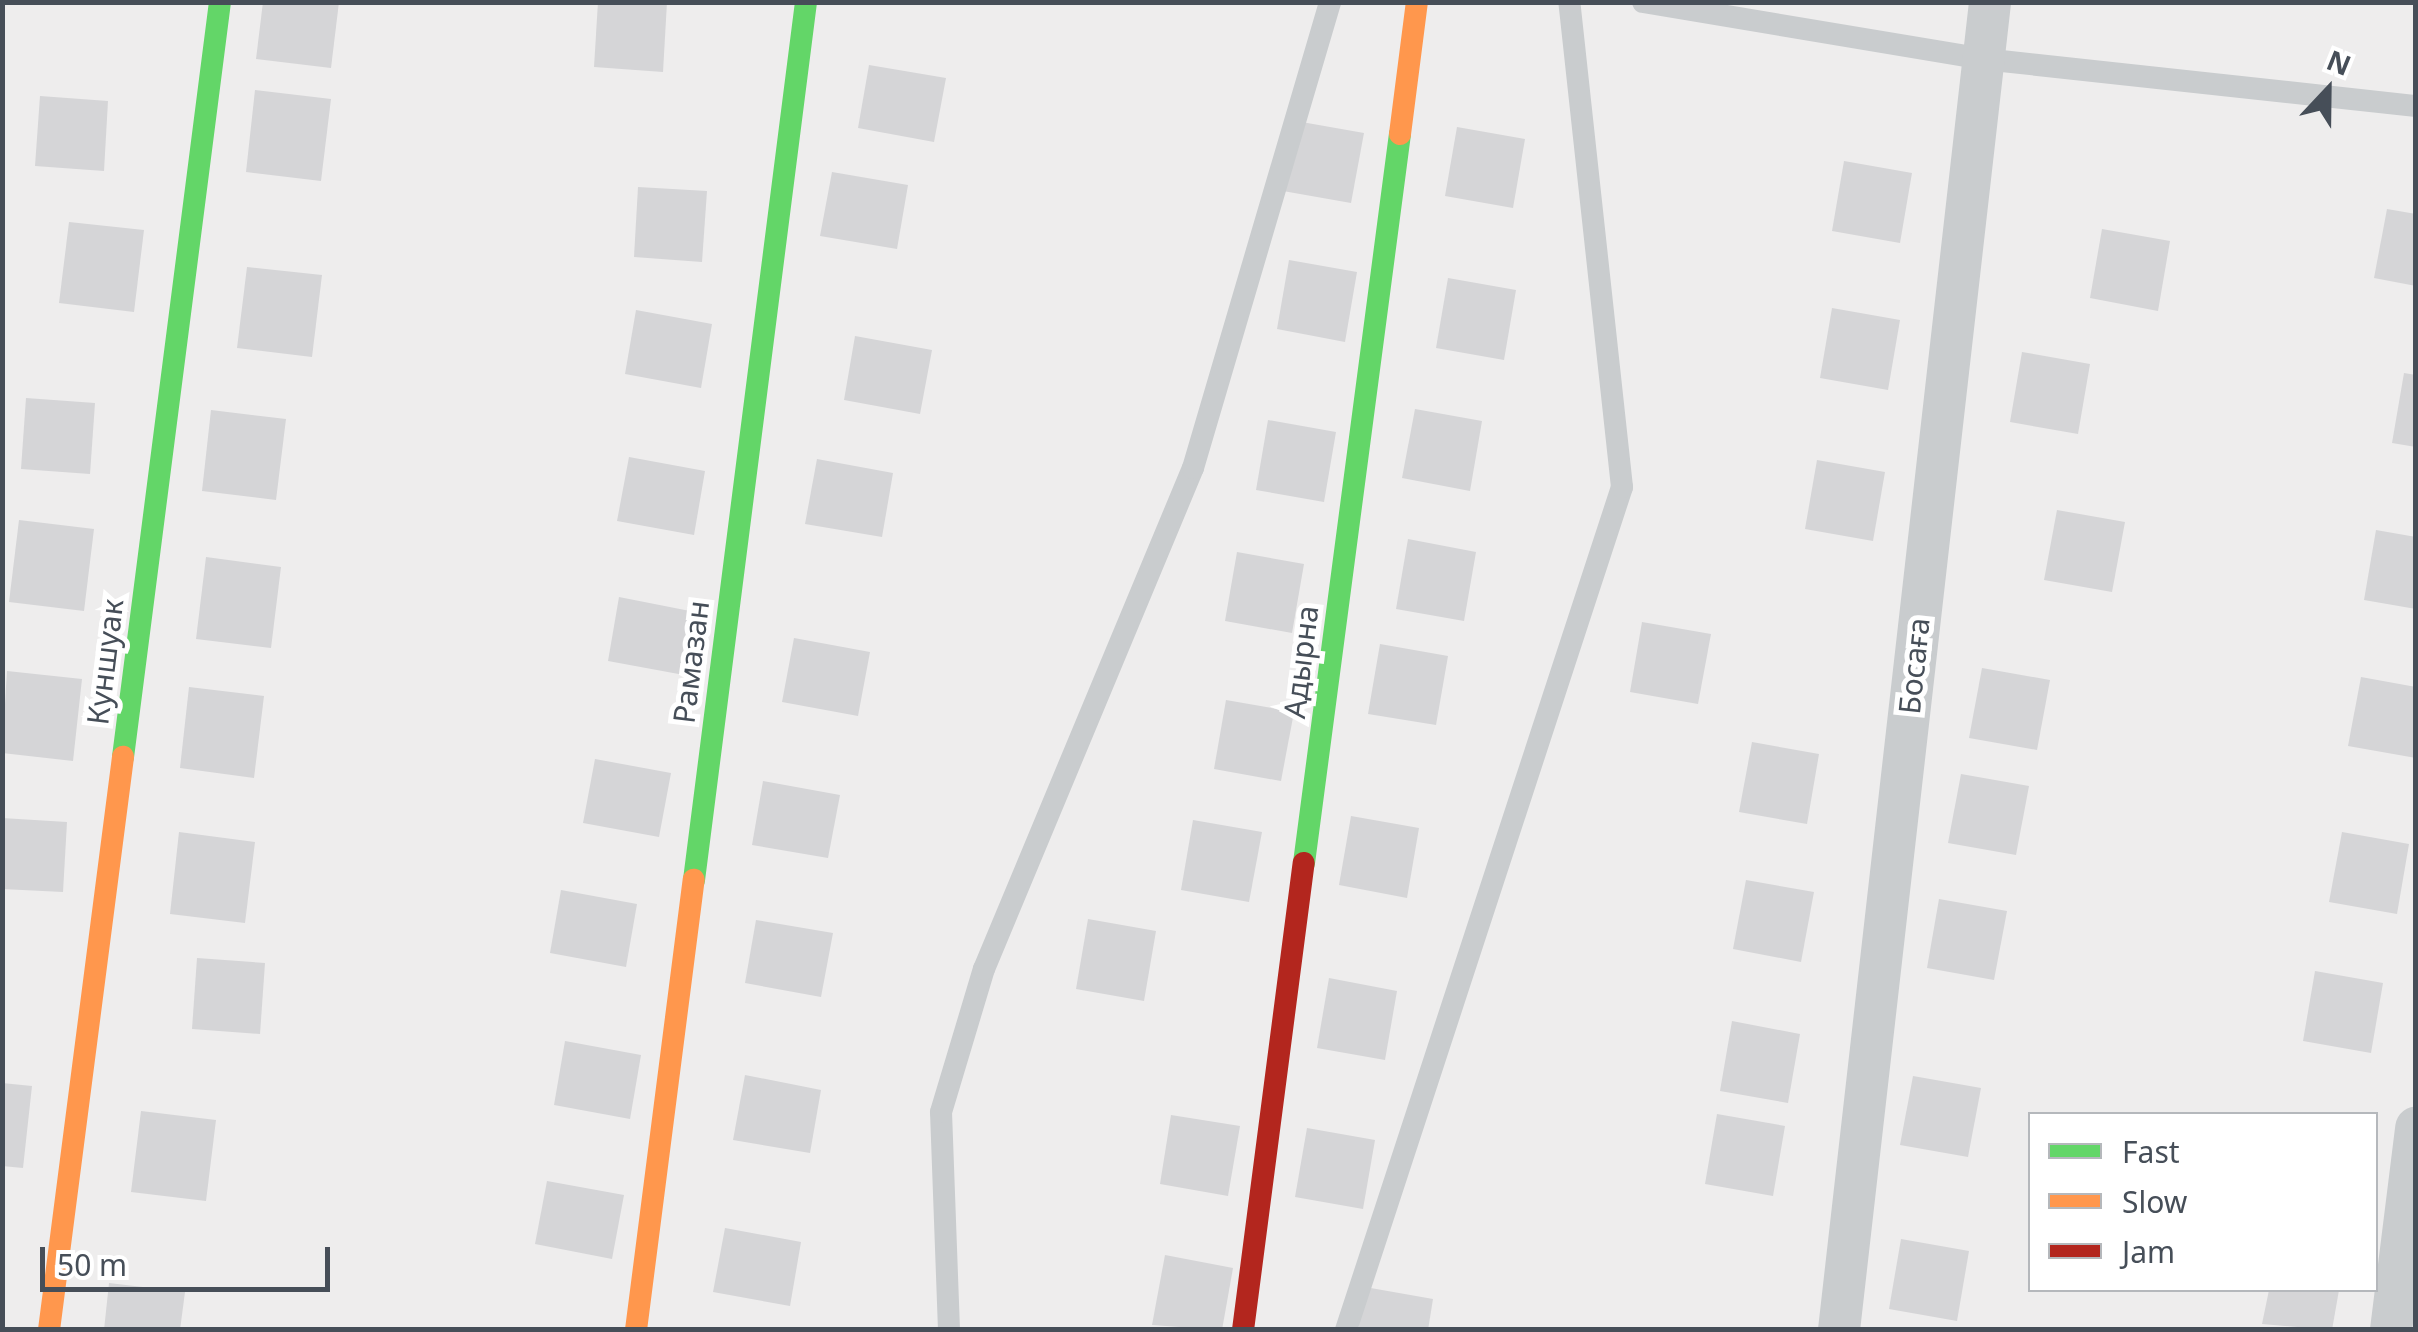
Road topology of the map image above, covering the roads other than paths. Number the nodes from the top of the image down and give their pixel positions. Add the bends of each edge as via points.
1 (220, 2) edge
2 (806, 2) edge
3 (1330, 2) edge
4 (1417, 2) edge
5 (1569, 2) edge
6 (1643, 2) edge
7 (1990, 2) edge
8 (1983, 59) junction
9 (2416, 106) edge
10 (2416, 1128) edge
11 (49, 1330) edge
12 (636, 1330) edge
13 (950, 1330) edge
14 (1244, 1330) edge
15 (1346, 1330) edge
16 (1839, 1330) edge
17 (2391, 1330) edge

1 - 11 street, Куншуак
2 - 12 street, Рамазан
3 - 13 lane via 1193,468 984,969 941,1112
4 - 14 street, Адырна
5 - 15 lane via 1622,487
6 - 8 lane
7 - 8 street, Босаға
8 - 9 lane
8 - 16 street, Босаға
10 - 17 street

